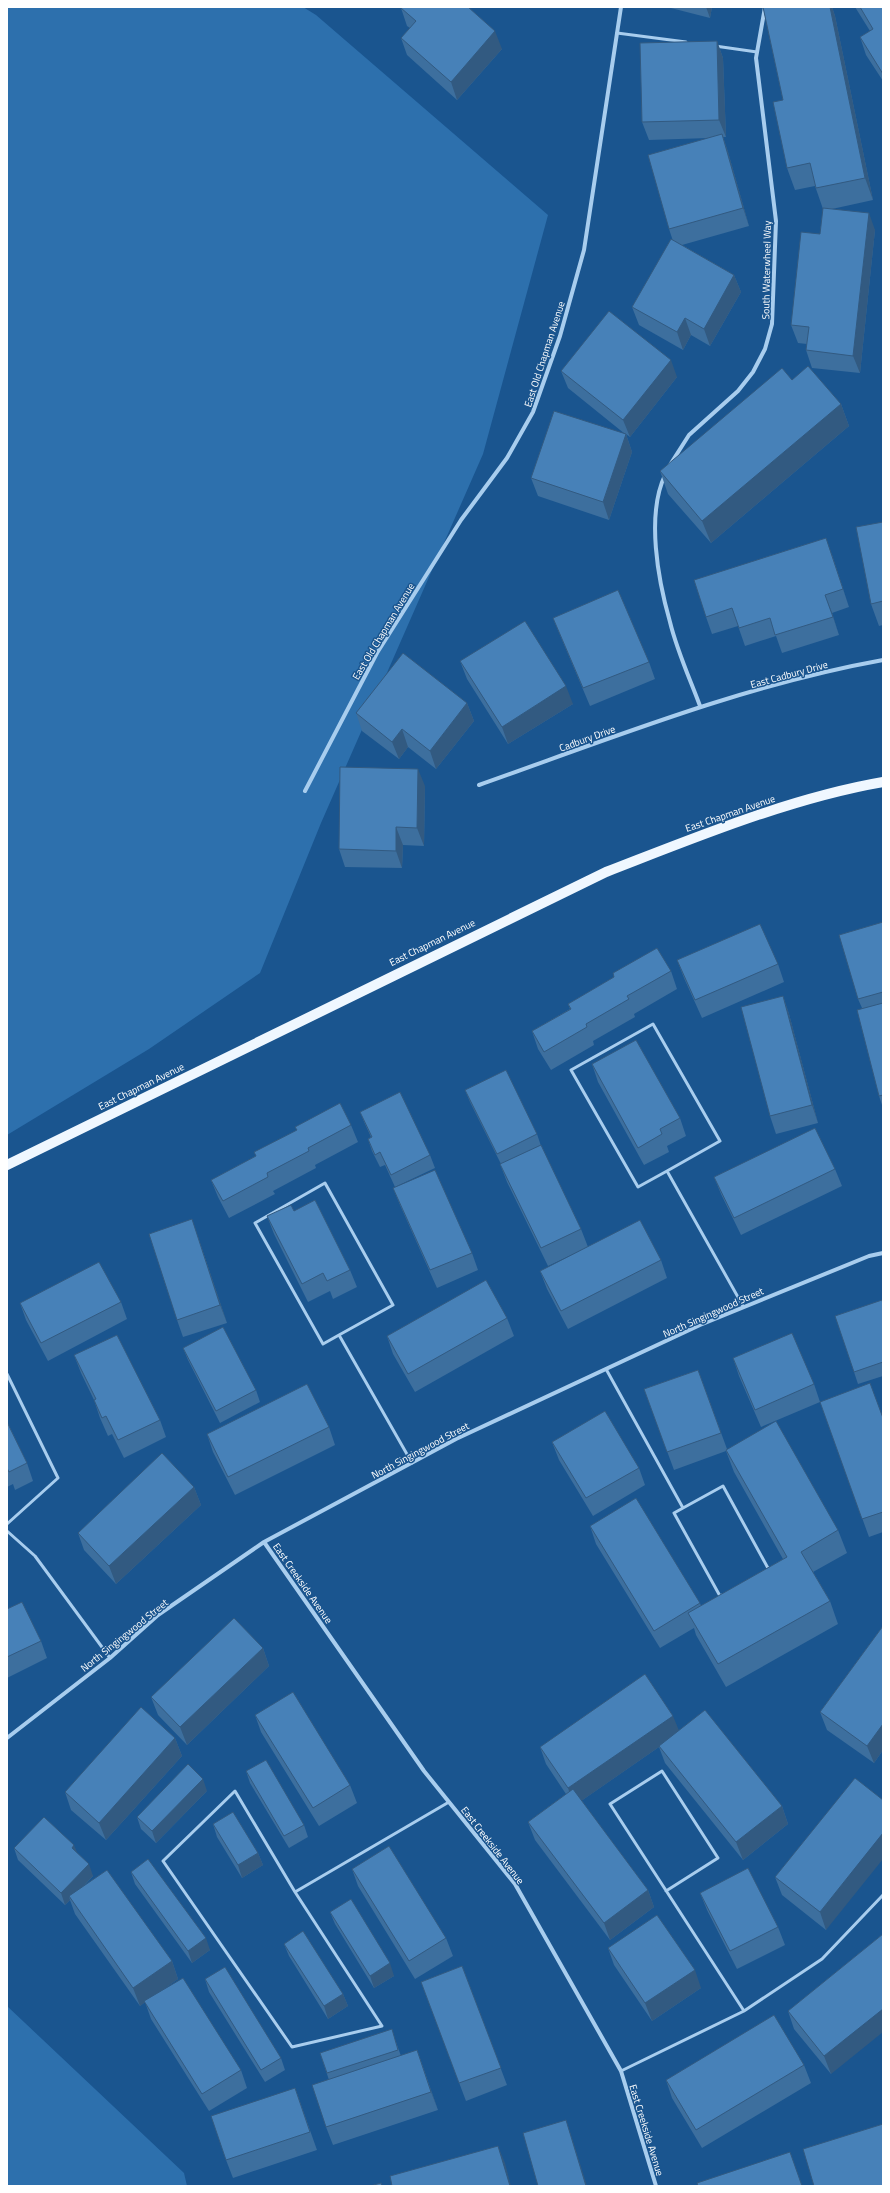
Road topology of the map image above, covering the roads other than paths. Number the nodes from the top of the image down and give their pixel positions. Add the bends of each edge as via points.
1 (621, 7) edge
2 (765, 7) edge
3 (617, 33) junction
4 (688, 43) edge
5 (711, 46) edge
6 (757, 52) junction
7 (883, 660) edge
8 (700, 706) junction
9 (883, 782) edge
10 (479, 786) dead end
11 (305, 791) dead end
12 (7, 1165) edge
13 (667, 1171) junction
14 (883, 1253) edge
15 (743, 1306) junction
16 (339, 1334) junction
17 (606, 1369) junction
18 (7, 1374) edge
19 (412, 1463) junction
20 (683, 1508) junction
21 (7, 1524) edge
22 (7, 1531) edge
23 (264, 1542) junction
24 (764, 1573) edge
25 (727, 1593) edge
26 (110, 1658) junction
27 (7, 1738) edge
28 (449, 1802) junction
29 (666, 1891) junction
30 (295, 1892) junction
31 (883, 1895) edge
32 (744, 2011) junction
33 (621, 2071) junction
34 (656, 2186) edge

1 - 3 street, East Old Chapman Avenue
2 - 6 street, South Waterwheel Way
3 - 4 lane
3 - 11 street, East Old Chapman Avenue via 584,250 560,336 533,412 507,458 461,520 377,654
5 - 6 lane
6 - 8 street, South Waterwheel Way via 758,88 776,221 772,324 765,349 753,372 738,391 689,435 672,459 660,486 656,513 658,562 670,623
7 - 8 street, East Cadbury Drive via 850,666
8 - 10 street, Cadbury Drive
9 - 12 main road, East Chapman Avenue via 791,806 704,834 606,872
13 - 13 lane via 638,1187 571,1070 653,1024 720,1141
13 - 15 lane
14 - 15 street, North Singingwood Street via 869,1256
15 - 17 street, North Singingwood Street
16 - 16 lane via 323,1344 255,1223 325,1184 393,1305
16 - 19 lane
17 - 19 street, North Singingwood Street via 456,1439
17 - 20 lane
18 - 21 lane via 58,1478
19 - 23 street, North Singingwood Street
20 - 24 lane via 724,1486 770,1570
20 - 25 lane via 674,1513 720,1596
22 - 26 lane via 35,1556
23 - 26 street, North Singingwood Street via 158,1615
23 - 28 street, East Creekside Avenue via 424,1771
26 - 27 street, North Singingwood Street
28 - 30 lane
28 - 33 street, East Creekside Avenue via 515,1884
29 - 29 lane via 610,1804 662,1771 718,1858
29 - 32 lane
30 - 30 lane via 235,1791 163,1861 292,2047 382,2026
31 - 32 lane via 822,1959
32 - 33 lane
33 - 34 street, East Creekside Avenue

